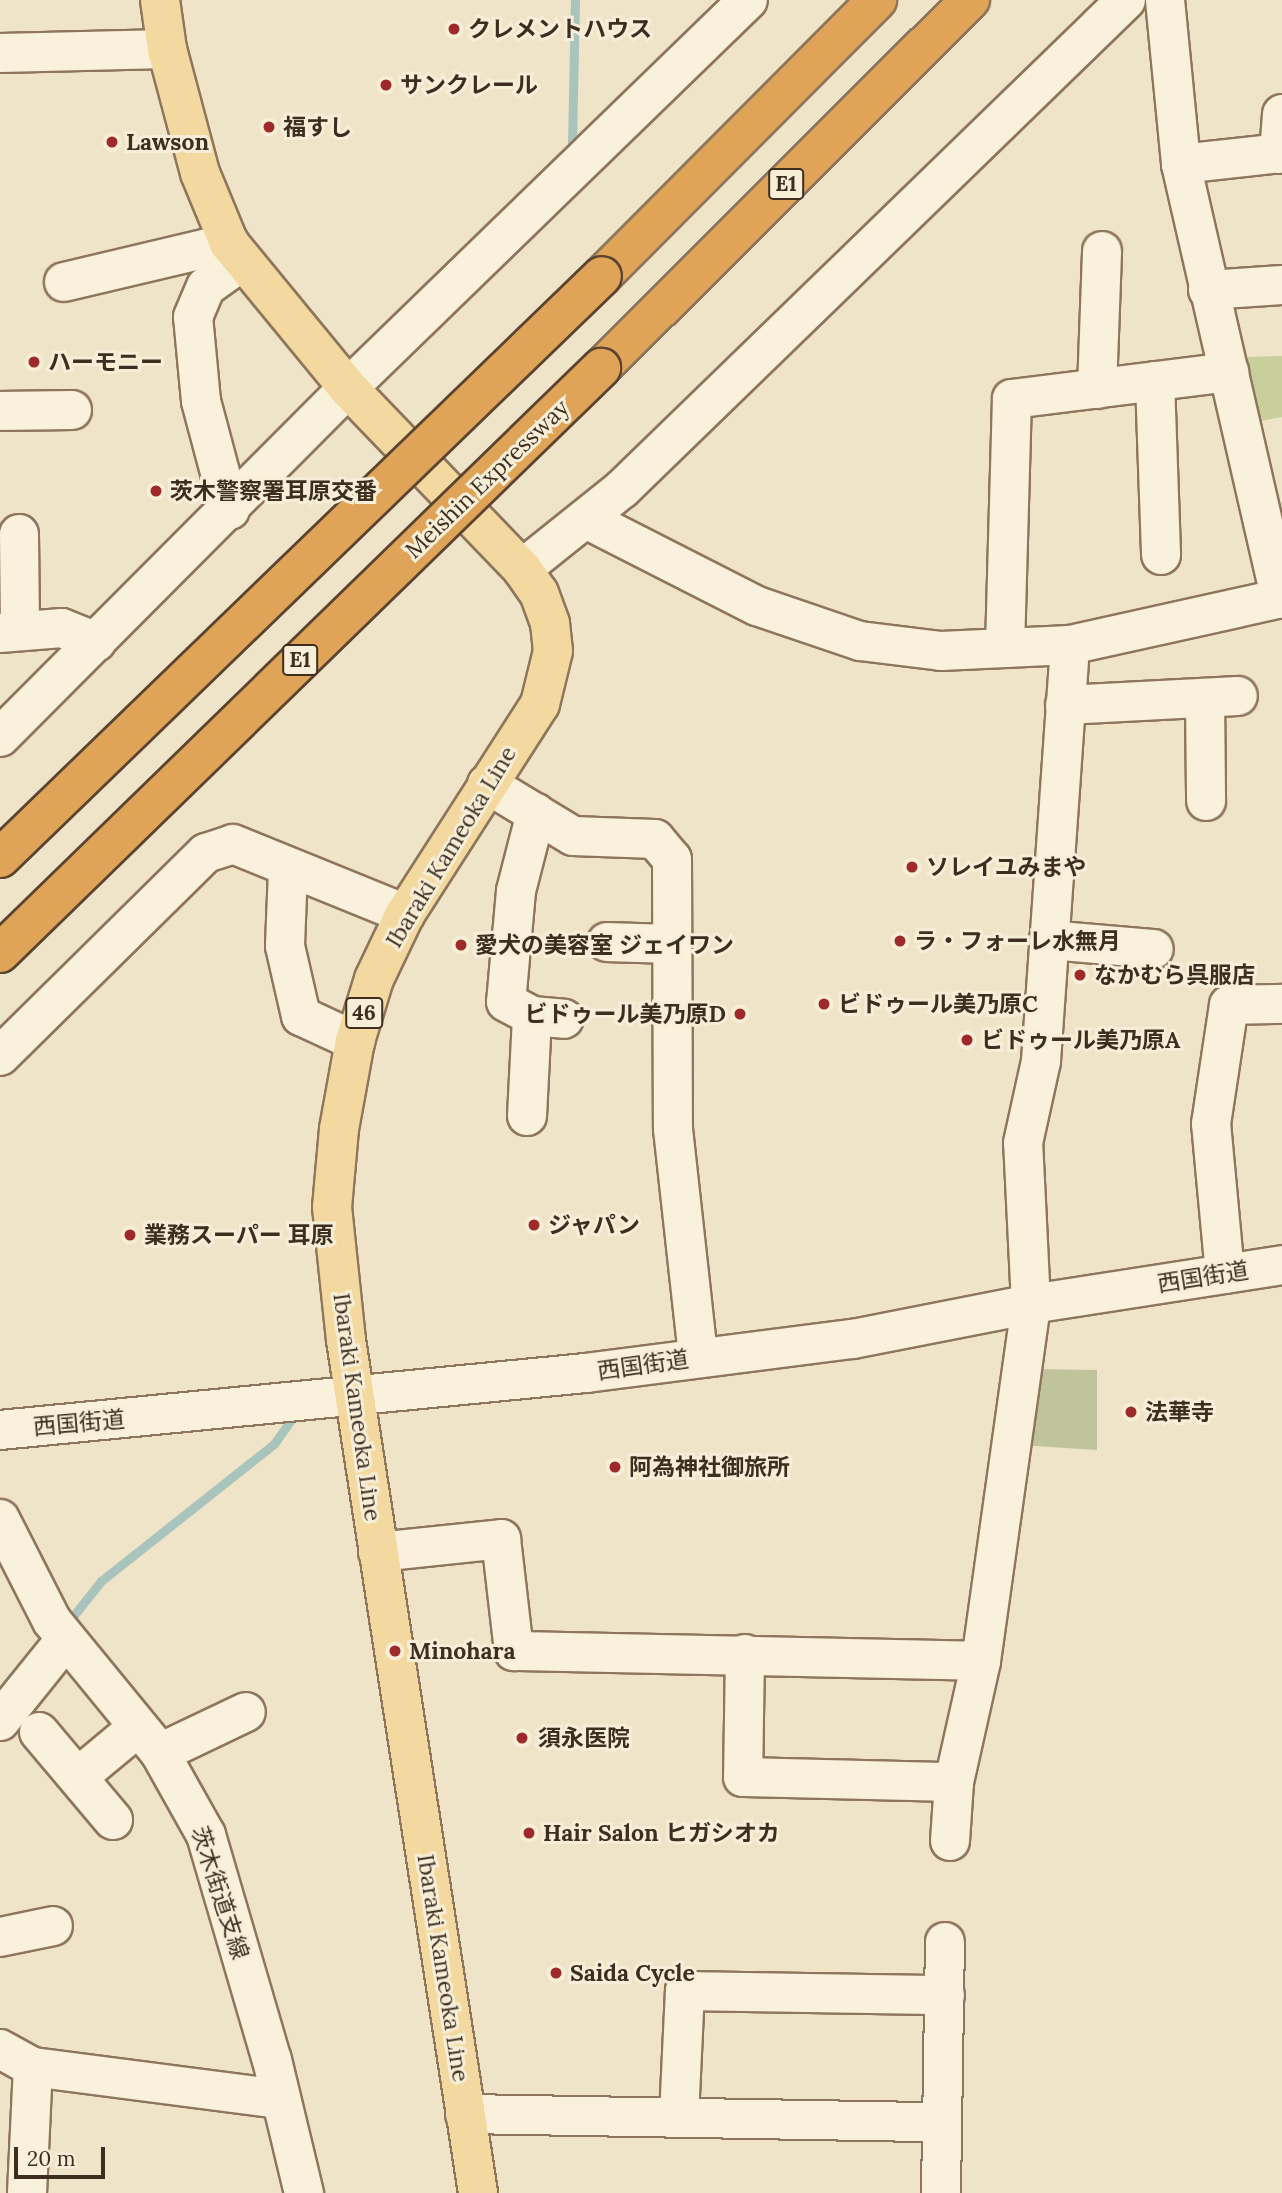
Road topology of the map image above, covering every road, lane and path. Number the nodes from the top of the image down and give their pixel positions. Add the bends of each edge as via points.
1 (160, 0) edge
2 (748, 0) edge
3 (877, 0) edge
4 (970, 0) edge
5 (1126, 0) edge
6 (1165, 0) edge
7 (167, 49) junction
8 (0, 53) edge
9 (1282, 114) edge
10 (1281, 154) edge
11 (1181, 164) junction
12 (1102, 251) dead end
13 (235, 253) junction
14 (64, 282) dead end
15 (1282, 285) edge
16 (1208, 290) junction
17 (1229, 372) junction
18 (1155, 381) junction
19 (348, 388) junction
20 (1097, 389) junction
21 (72, 410) dead end
22 (17, 419) edge
23 (230, 510) junction
24 (588, 520) junction
25 (19, 534) dead end
26 (1161, 555) dead end
27 (522, 569) junction
28 (1281, 598) edge
29 (10, 631) edge
30 (96, 642) junction
31 (1070, 645) junction
32 (1005, 648) junction
33 (1065, 705) junction
34 (0, 737) edge
35 (487, 785) junction
36 (1206, 801) dead end
37 (536, 813) junction
38 (0, 858) edge
39 (288, 870) junction
40 (405, 914) junction
41 (1049, 940) junction
42 (607, 942) dead end
43 (671, 944) junction
44 (1154, 949) dead end
45 (0, 953) edge
46 (1282, 1004) edge
47 (355, 1041) junction
48 (0, 1056) edge
49 (527, 1116) dead end
50 (1282, 1265) edge
51 (1225, 1274) junction
52 (1031, 1304) junction
53 (698, 1357) junction
54 (354, 1397) junction
55 (0, 1430) edge
56 (0, 1519) edge
57 (379, 1552) junction
58 (66, 1639) junction
59 (746, 1654) junction
60 (981, 1661) junction
61 (246, 1712) dead end
62 (0, 1721) edge
63 (39, 1732) dead end
64 (149, 1740) junction
65 (78, 1777) junction
66 (954, 1782) junction
67 (113, 1820) dead end
68 (950, 1841) dead end
69 (53, 1926) dead end
70 (0, 1937) edge
71 (946, 1942) dead end
72 (944, 1995) junction
73 (9, 2051) edge
74 (281, 2099) junction
75 (465, 2113) junction
76 (679, 2117) junction
77 (942, 2122) junction
78 (34, 2192) edge
79 (304, 2193) edge
80 (478, 2193) edge
81 (941, 2193) edge

1 - 7 main road, Ibaraki Kameoka Line / 46
2 - 19 street
3 - 38 highway, bridge via 601,276
4 - 45 highway, Meishin Expressway / E1, bridge via 601,368
5 - 24 street
6 - 11 street
7 - 8 street
7 - 13 main road, Ibaraki Kameoka Line / 46 via 200,173
9 - 10 street
10 - 11 street
11 - 16 street
12 - 20 street
13 - 14 street
13 - 19 main road, Ibaraki Kameoka Line / 46
13 - 23 street via 206,287 193,317 201,401
15 - 16 street
16 - 17 street
17 - 18 street
17 - 28 street
18 - 20 street
18 - 26 street
19 - 23 street
19 - 27 main road, Ibaraki Kameoka Line / 46
20 - 32 street via 1012,399
21 - 22 street
23 - 30 street
24 - 27 street
24 - 32 street via 757,606 860,641 941,651
25 - 29 street
27 - 35 main road, Ibaraki Kameoka Line / 46 via 547,613 553,651 540,704
28 - 31 street
29 - 30 street via 62,628
30 - 34 street
31 - 32 street
31 - 33 street
33 - 36 street via 1221,697
33 - 41 street
35 - 37 street
35 - 40 main road, Ibaraki Kameoka Line / 46
37 - 43 street via 573,836 655,839 673,859
37 - 49 street via 516,891 505,977 506,1002 548,1018
39 - 40 street
39 - 47 street via 285,946 301,1016
39 - 48 street via 233,844 206,853
40 - 47 main road, Ibaraki Kameoka Line / 46 via 374,979
41 - 44 street
41 - 52 street via 1041,1061 1023,1143
42 - 43 street
43 - 53 street via 673,1129
46 - 51 street via 1229,1005 1211,1124
47 - 54 main road, Ibaraki Kameoka Line / 46 via 339,1129 332,1207
50 - 51 street, 西国街道
51 - 52 street, 西国街道
52 - 53 street, 西国街道 via 853,1339
52 - 60 street
53 - 54 street, 西国街道
54 - 55 street, 西国街道
54 - 57 main road, Ibaraki Kameoka Line / 46
56 - 58 street, 茨木街道支線 via 52,1621
57 - 59 street via 501,1539 513,1651
57 - 75 main road, Ibaraki Kameoka Line / 46
58 - 62 street
58 - 64 street, 茨木街道支線
59 - 60 street
59 - 66 street via 743,1777
60 - 66 street
61 - 64 street
63 - 65 street
64 - 65 street
64 - 74 street, 茨木街道支線 via 206,1835
65 - 67 street
66 - 68 street
69 - 70 street
71 - 72 street
72 - 76 street via 685,1991
72 - 77 street
73 - 74 street
73 - 78 street
74 - 79 street, 茨木街道支線
75 - 76 street
75 - 80 main road, Ibaraki Kameoka Line / 46
76 - 77 street
77 - 81 street

